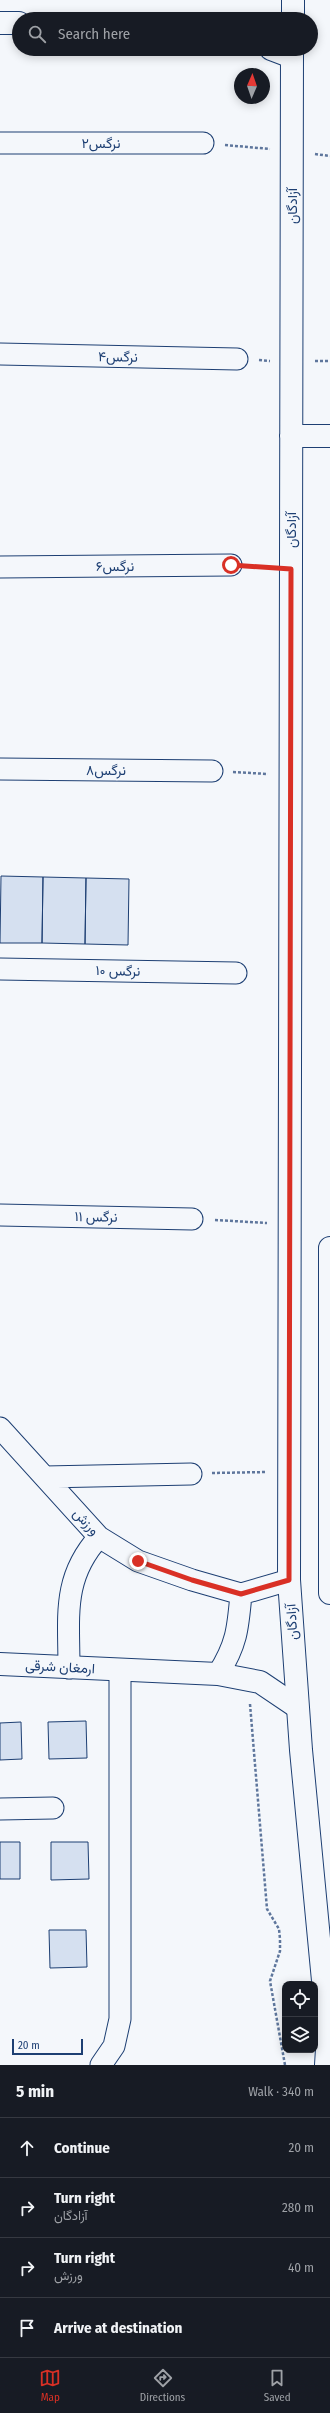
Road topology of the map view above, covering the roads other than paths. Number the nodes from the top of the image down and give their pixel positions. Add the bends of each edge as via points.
1 (293, 0) edge
2 (293, 12) edge
3 (0, 23) edge
4 (12, 23) edge
5 (292, 56) edge
6 (0, 143) edge
7 (203, 143) road end
8 (0, 354) edge
9 (237, 359) dead end
10 (291, 436) junction
11 (330, 436) edge
12 (231, 565) road end
13 (0, 567) edge
14 (0, 769) edge
15 (212, 771) road end
16 (0, 969) edge
17 (236, 973) dead end
18 (0, 1215) edge
19 (192, 1219) road end
20 (330, 1248) edge
21 (0, 1428) edge
22 (191, 1474) road end
23 (45, 1477) junction
24 (99, 1537) junction
25 (289, 1580) junction
26 (330, 1593) edge
27 (241, 1594) junction
28 (0, 1664) edge
29 (69, 1668) junction
30 (120, 1670) junction
31 (218, 1674) junction
32 (297, 1707) junction
33 (53, 1808) dead end
34 (0, 1809) edge
35 (101, 2065) edge
36 (326, 2065) edge

1 - 2 main road
3 - 4 main road
5 - 10 main road, آزادگان
6 - 7 street, نرگس۲
8 - 9 street, نرگس۴
10 - 11 main road
10 - 25 main road, آزادگان
12 - 13 street, نرگس۶
14 - 15 street, نرگس۸
16 - 17 street, نرگس ۱۰
18 - 19 street, نرگس ۱۱
20 - 26 main road
21 - 23 street, ورزش
22 - 23 street
23 - 24 street, ورزش
24 - 27 street, ورزش via 138,1561
24 - 29 street via 85,1552 68,1599
25 - 27 street
25 - 32 main road, آزادگان
27 - 31 street via 238,1631 230,1654
28 - 29 main road, ارمغان شرقی
29 - 30 main road, ارمغان شرقی
30 - 31 main road, ارمغان شرقی
30 - 35 street via 120,2019 114,2046
31 - 32 main road, ارمغان شرقی via 260,1682
32 - 36 main road, آزادگان via 328,2033
33 - 34 street

